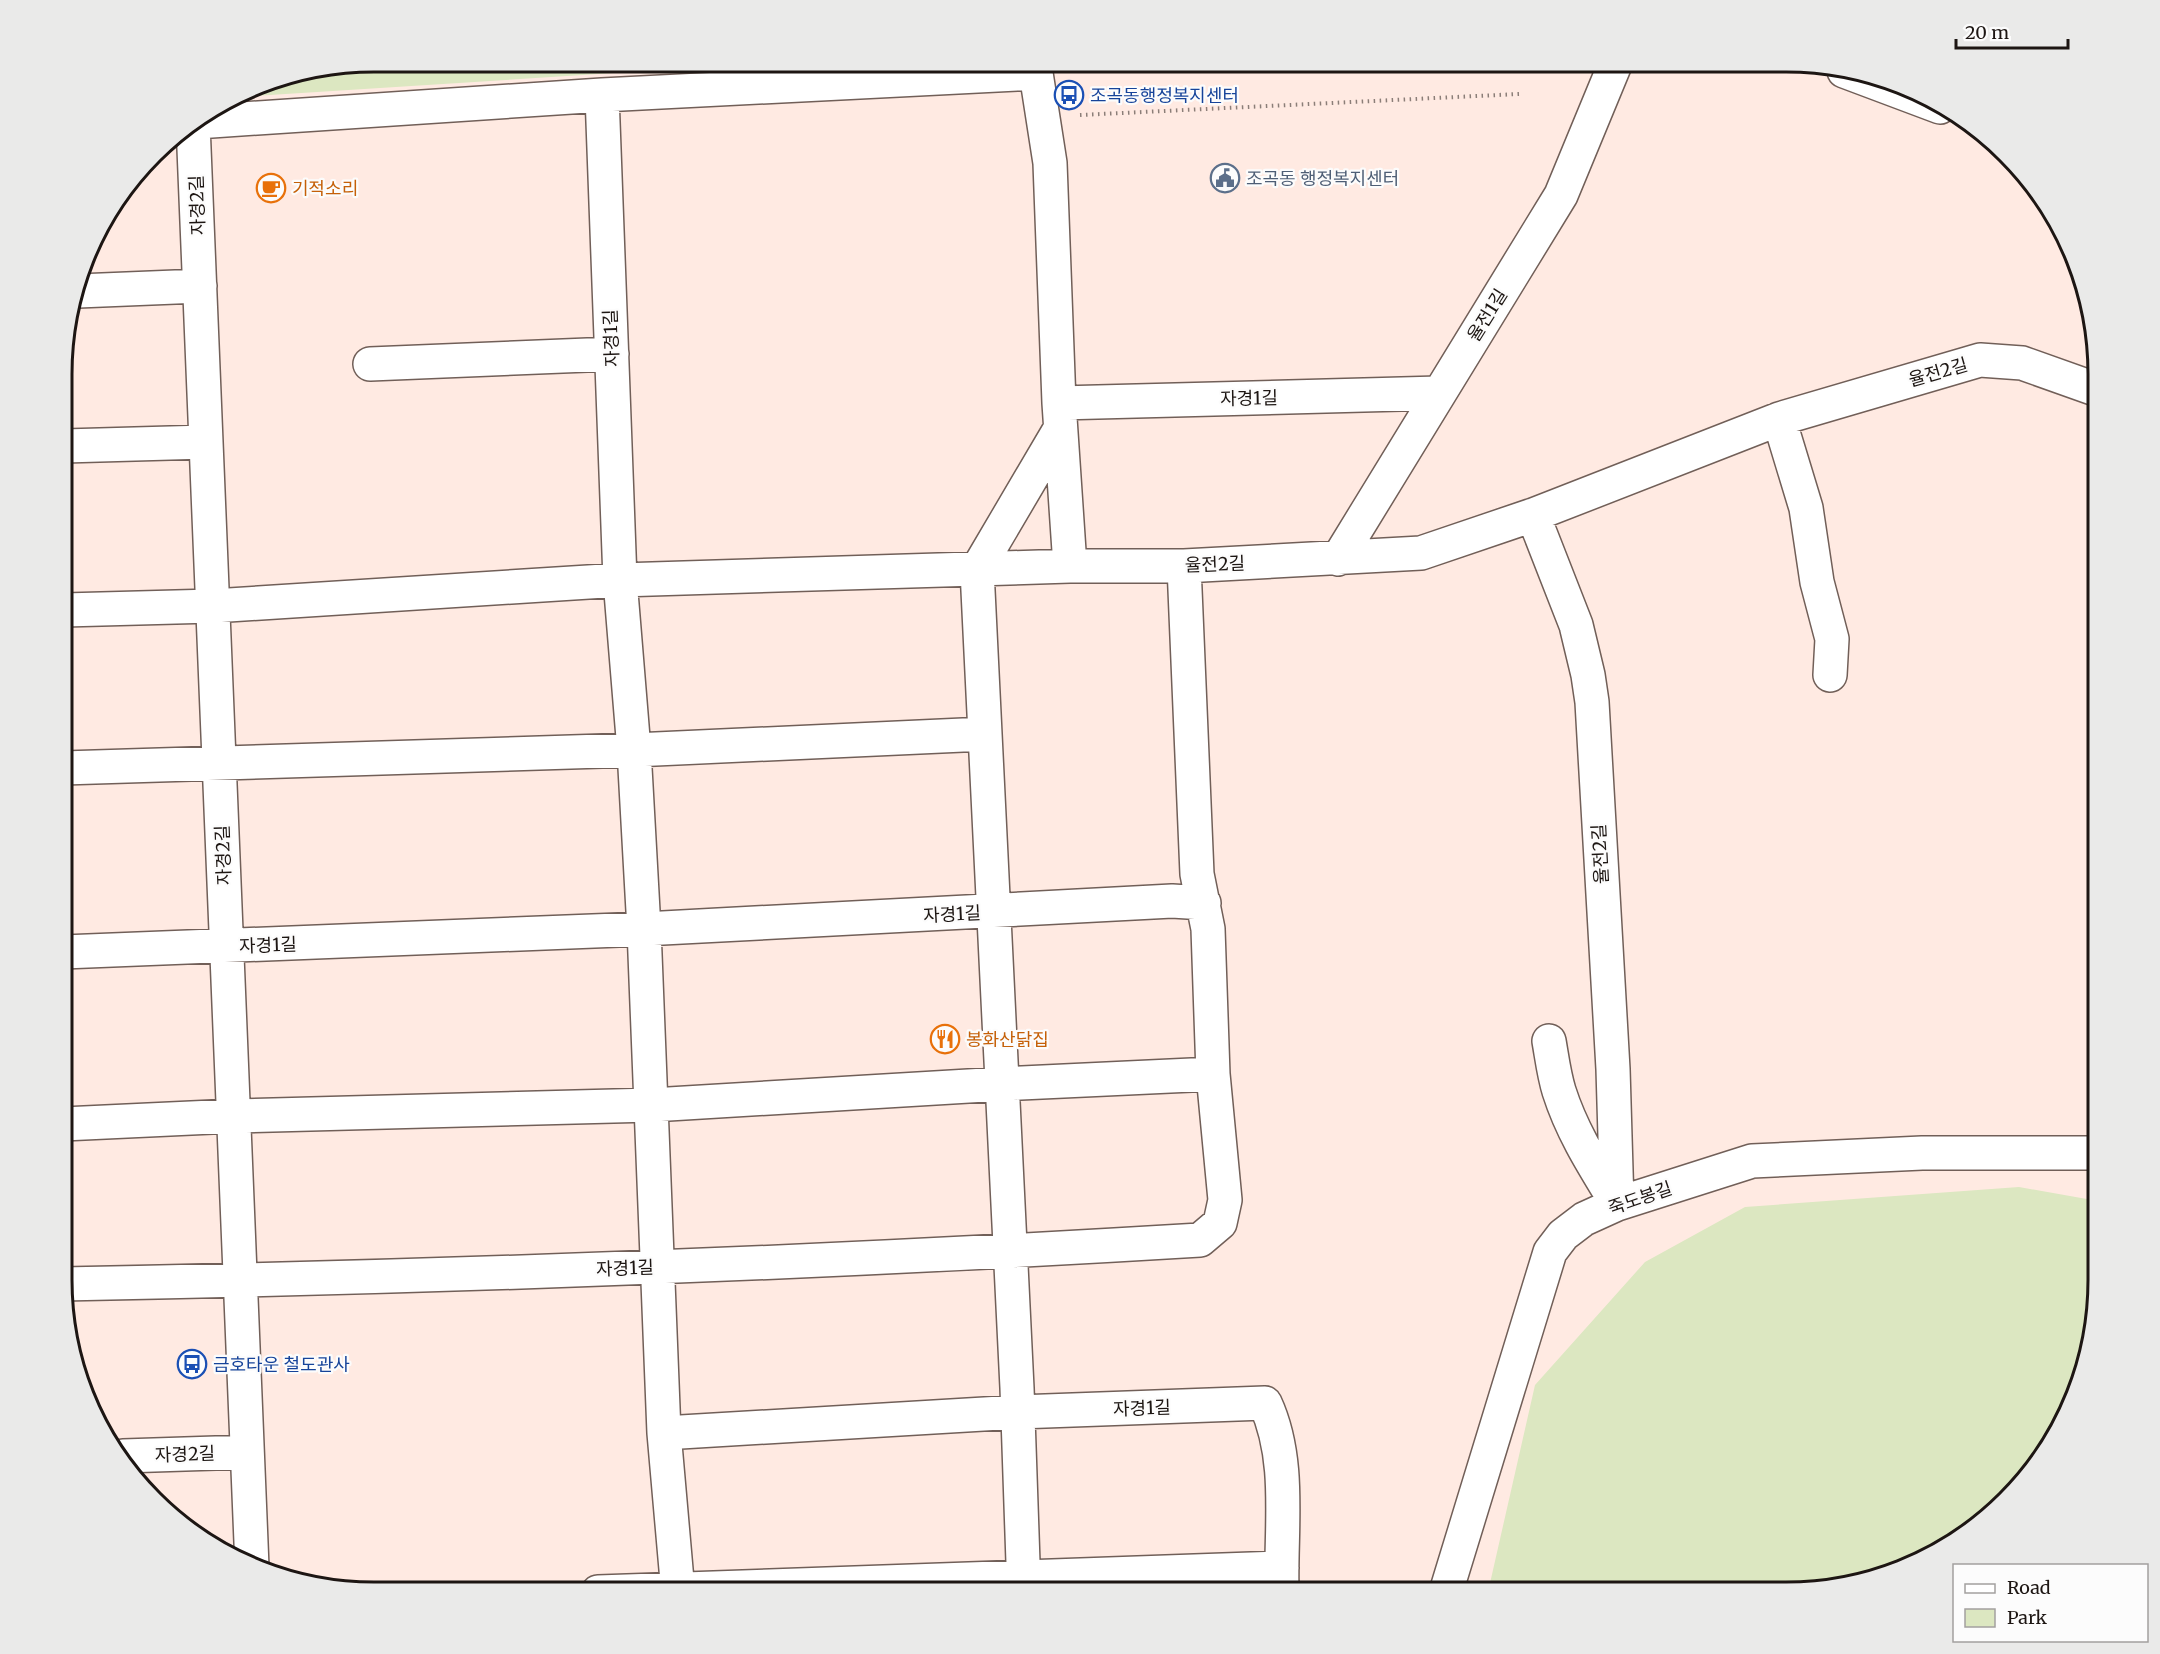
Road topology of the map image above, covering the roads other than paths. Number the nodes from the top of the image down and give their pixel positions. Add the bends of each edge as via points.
1 (958, 72) edge
2 (1037, 72) edge
3 (1613, 72) edge
4 (602, 95) junction
5 (209, 121) edge
6 (193, 132) edge
7 (200, 286) junction
8 (84, 291) edge
9 (612, 354) junction
10 (370, 364) dead end
11 (2088, 386) edge
12 (1439, 393) junction
13 (1060, 416) junction
14 (1779, 419) junction
15 (206, 442) junction
16 (72, 446) edge
17 (1533, 515) junction
18 (1338, 559) junction
19 (1070, 566) junction
20 (1184, 566) junction
21 (977, 570) junction
22 (620, 580) junction
23 (213, 606) junction
24 (72, 610) edge
25 (1830, 675) dead end
26 (985, 734) junction
27 (634, 750) junction
28 (219, 763) junction
29 (72, 768) edge
30 (1204, 903) junction
31 (993, 912) junction
32 (644, 929) junction
33 (227, 946) junction
34 (72, 952) edge
35 (1549, 1041) dead end
36 (1213, 1074) junction
37 (1002, 1084) junction
38 (652, 1106) junction
39 (234, 1116) junction
40 (72, 1124) edge
41 (2088, 1153) edge
42 (1617, 1203) junction
43 (1010, 1252) junction
44 (658, 1267) junction
45 (240, 1281) junction
46 (72, 1284) edge
47 (1018, 1412) junction
48 (664, 1433) junction
49 (247, 1452) junction
50 (128, 1456) edge
51 (252, 1556) edge
52 (1282, 1580) edge
53 (677, 1582) edge
54 (1024, 1582) edge
55 (1179, 1582) edge
56 (1449, 1582) edge

1 - 4 street
2 - 13 street via 1050,163
3 - 12 street, 율전1길 via 1561,195
4 - 5 street
4 - 9 street, 자경1길
6 - 7 street, 자경2길
7 - 8 street
7 - 15 street, 자경2길
9 - 10 street
9 - 22 street, 자경1길
11 - 14 street, 율전2길 via 2022,363 1980,360
12 - 13 street, 자경1길
12 - 18 street, 율전1길
13 - 19 street
13 - 21 street
14 - 17 street, 율전2길
14 - 25 street via 1806,508 1832,639
15 - 16 street
15 - 23 street, 자경2길
17 - 18 street, 율전2길 via 1421,553
17 - 42 street, 율전2길 via 1576,624 1592,702
18 - 20 street, 율전2길
19 - 20 street, 율전2길
19 - 21 street
20 - 30 street via 1197,874
21 - 22 street
21 - 26 street, 자경1길
22 - 23 street
22 - 27 street, 자경1길
23 - 24 street
23 - 28 street, 자경2길
26 - 27 street
26 - 31 street, 자경1길
27 - 28 street
27 - 32 street, 자경1길
28 - 29 street
28 - 33 street, 자경2길
30 - 31 street, 자경1길
30 - 36 street
31 - 32 street, 자경1길
31 - 37 street, 자경1길
32 - 33 street, 자경1길
32 - 38 street, 자경1길
33 - 34 street
33 - 39 street, 자경2길
35 - 42 street via 1558,1089 1569,1118
36 - 37 street
36 - 43 street, 자경1길 via 1225,1200 1220,1223 1200,1240
37 - 38 street
37 - 43 street, 자경1길
38 - 39 street
38 - 44 street, 자경1길
39 - 40 street
39 - 45 street, 자경2길
41 - 42 street, 죽도봉길 via 1752,1161
42 - 56 street, 죽도봉길 via 1584,1219 1563,1235 1550,1252
43 - 44 street, 자경1길
43 - 47 street, 자경1길
44 - 45 street, 자경1길
44 - 48 street, 자경1길
45 - 46 street
45 - 49 street, 자경2길
47 - 48 street, 자경1길
47 - 52 street, 자경1길 via 1265,1403 1279,1441
47 - 54 street, 자경1길
48 - 53 street, 자경1길
49 - 50 street, 자경2길
49 - 51 street, 자경2길
52 - 55 street

